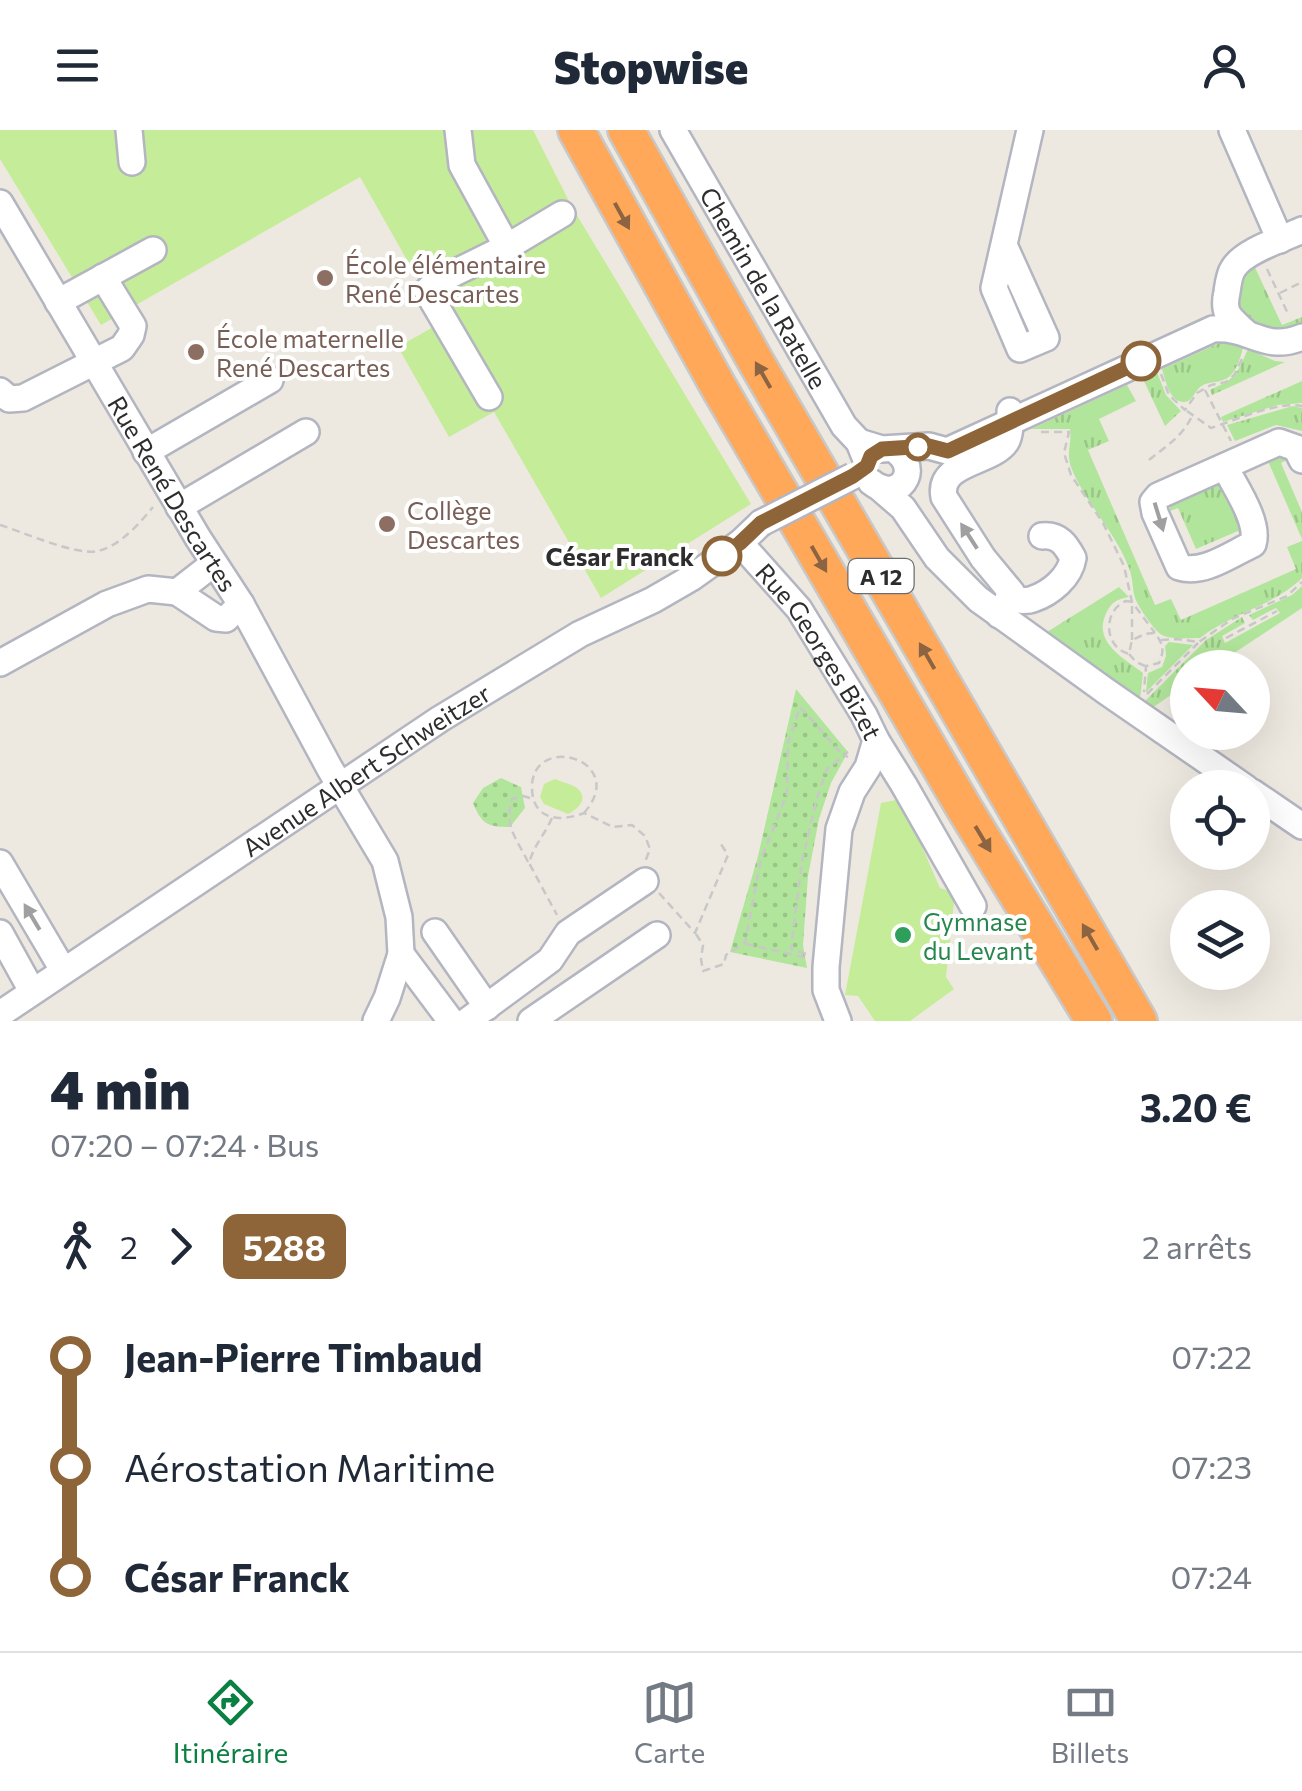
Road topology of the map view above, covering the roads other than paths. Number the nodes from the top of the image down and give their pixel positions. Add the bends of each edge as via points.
1 (128, 130) edge
2 (458, 130) edge
3 (576, 130) edge
4 (626, 130) edge
5 (672, 130) edge
6 (1030, 130) edge
7 (1232, 130) edge
8 (132, 162) dead end
9 (0, 203) edge
10 (562, 214) dead end
11 (1291, 235) edge
12 (1004, 244) dead end
13 (506, 247) junction
14 (153, 250) dead end
15 (103, 277) junction
16 (58, 302) junction
17 (1224, 309) junction
18 (1296, 328) edge
19 (1249, 334) junction
20 (94, 364) junction
21 (270, 380) dead end
22 (0, 391) edge
23 (488, 397) dead end
24 (1014, 415) junction
25 (306, 432) dead end
26 (146, 452) junction
27 (1302, 460) edge
28 (1233, 462) junction
29 (879, 472) junction
30 (173, 497) junction
31 (1042, 536) dead end
32 (740, 543) junction
33 (213, 564) junction
34 (1058, 564) dead end
35 (177, 592) junction
36 (1006, 602) junction
37 (240, 604) junction
38 (0, 662) edge
39 (876, 740) junction
40 (1220, 770) edge
41 (340, 785) junction
42 (1270, 804) edge
43 (1302, 826) edge
44 (0, 863) edge
45 (646, 881) road end
46 (1013, 890) junction
47 (973, 906) dead end
48 (435, 932) dead end
49 (0, 933) edge
50 (657, 936) dead end
51 (401, 954) junction
52 (63, 970) junction
53 (32, 991) junction
54 (0, 1014) edge
55 (477, 1014) edge
56 (829, 1014) edge
57 (376, 1021) edge
58 (450, 1021) edge
59 (532, 1021) edge
60 (1080, 1021) edge
61 (1094, 1021) edge
62 (1140, 1021) edge

1 - 8 street
2 - 13 street via 462,165
3 -> 46 highway, A 12
62 -> 4 highway, A 12
5 - 29 street, Chemin de la Ratelle via 844,426
6 - 12 street
7 - 11 street
9 - 16 street, Rue René Descartes
10 - 13 street
11 - 17 street via 1242,258 1232,270
13 - 23 street via 427,291
14 - 15 street
15 - 16 street
15 - 20 street via 133,326 122,348
16 - 20 street, Rue René Descartes
17 - 19 street
17 - 24 street
18 - 19 street via 1284,344
19 - 24 street via 1213,329
20 - 22 street via 23,398
20 - 26 street, Rue René Descartes
21 - 26 street
24 - 29 street
36 -> 24 street via 942,489 957,470 1002,447
25 - 30 street
26 - 30 street, Rue René Descartes
27 - 28 street via 1296,448 1278,442
28 -> 28 street via 1153,502 1179,567 1200,569 1253,544 1255,527
29 - 32 street, Avenue Albert Schweitzer, bridge
29 - 36 street, Chemin de la Ratelle via 937,558 978,599
30 - 33 street, Rue René Descartes
31 - 36 street via 1059,538 1073,558 1071,568 1032,600
32 - 39 street, Rue Georges Bizet via 799,610
32 - 41 street, Avenue Albert Schweitzer via 653,600 564,643
33 - 35 street
33 - 37 street, Rue René Descartes
34 - 36 street
35 - 37 street via 216,618 226,618
35 - 38 street via 148,589 107,604
36 - 40 street via 1106,692
37 - 41 street, Rue René Descartes
39 - 47 street
39 - 56 street, Rue Georges Bizet via 853,758 852,792 839,829 822,962
41 - 51 street, Rue René Descartes via 386,861
41 - 52 street, Avenue Albert Schweitzer
42 - 43 street
52 -> 44 street
45 - 55 street via 568,934 550,960
46 - 60 highway
46 - 61 highway, A 12
48 - 55 street
49 - 53 street
50 - 59 street
51 - 57 street
51 - 58 street
52 - 53 street, Avenue Albert Schweitzer
53 - 54 street, Avenue Albert Schweitzer

